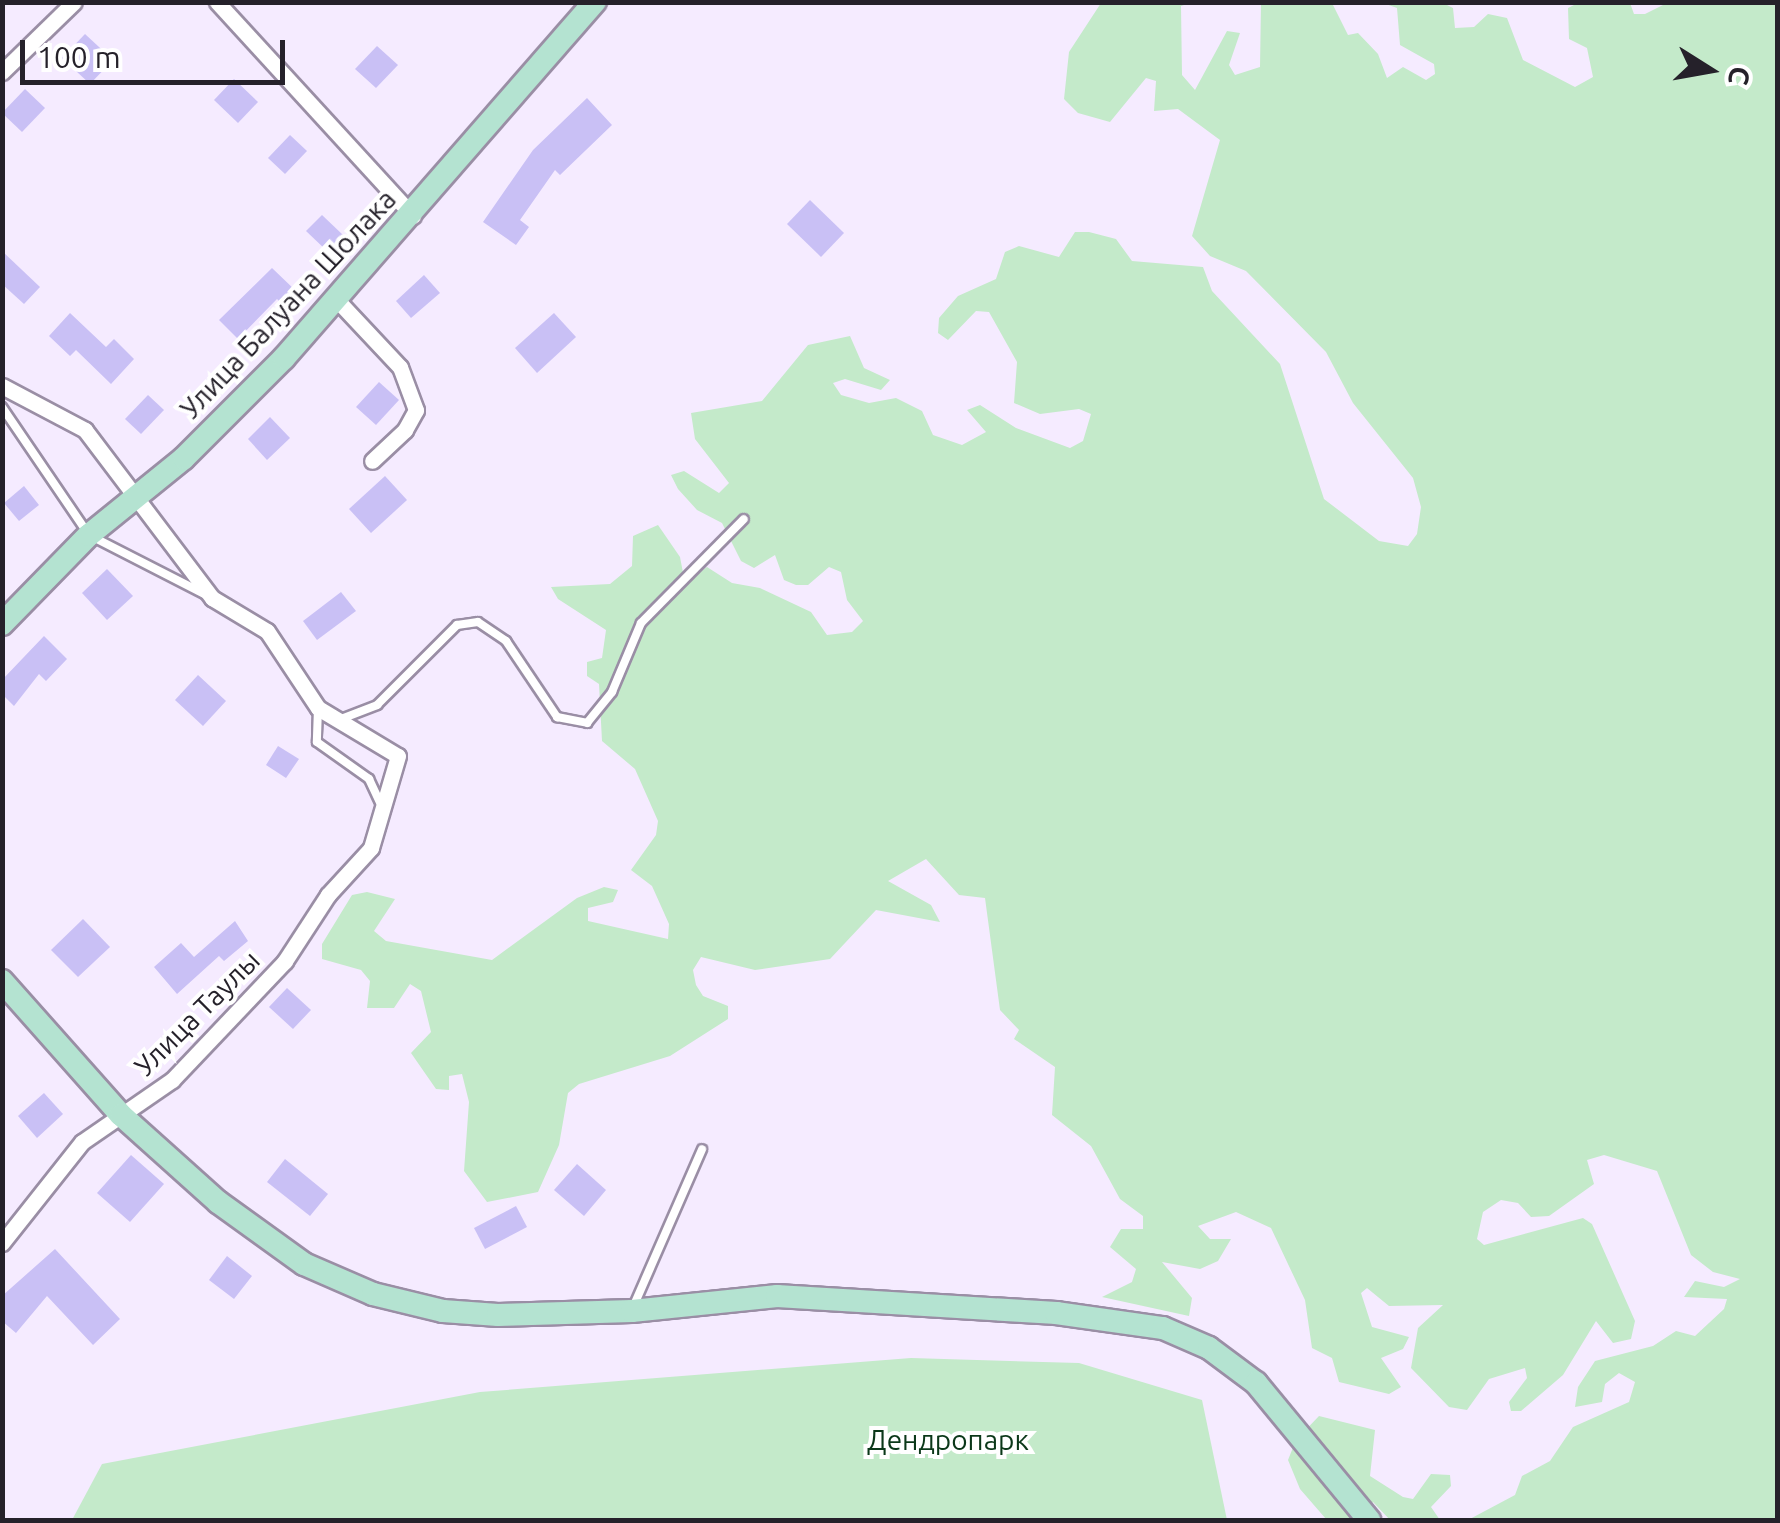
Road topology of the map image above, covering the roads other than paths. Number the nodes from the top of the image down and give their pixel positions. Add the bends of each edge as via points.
1 (74, 2) edge
2 (217, 2) edge
3 (595, 2) edge
4 (2, 72) edge
5 (413, 216) junction
6 (338, 300) junction
7 (2, 386) edge
8 (2, 407) edge
9 (372, 460) dead end
10 (134, 500) junction
11 (744, 519) dead end
12 (89, 535) junction
13 (212, 598) junction
14 (2, 624) edge
15 (318, 708) junction
16 (336, 720) junction
17 (381, 808) junction
18 (2, 981) edge
19 (121, 1115) junction
20 (702, 1149) dead end
21 (2, 1243) edge
22 (632, 1311) junction
23 (1370, 1520) edge

1 - 4 street
2 - 5 street
3 - 5 street, Улица Балуана Шолака via 519,82
5 - 6 street, Улица Балуана Шолака
6 - 9 street via 400,368 416,410
6 - 10 street, Улица Балуана Шолака
7 - 10 street via 85,430
8 - 12 lane
10 - 12 street, Улица Балуана Шолака
10 - 13 street
11 - 16 lane via 640,623 612,692 587,723 557,718 506,640 478,622 457,625 377,705
12 - 13 lane
12 - 14 street, Улица Балуана Шолака
13 - 15 street via 267,631
15 - 16 street
15 - 17 lane via 317,742 369,780
16 - 17 street, Улица Таулы via 398,756
17 - 19 street, Улица Таулы via 371,848 328,895 285,961 172,1080
18 - 19 street
19 - 21 street, Улица Таулы via 82,1142
19 - 22 street via 266,1239 384,1298 498,1314
20 - 22 lane
22 - 23 street via 776,1296 1056,1313 1164,1328 1209,1348 1256,1382

